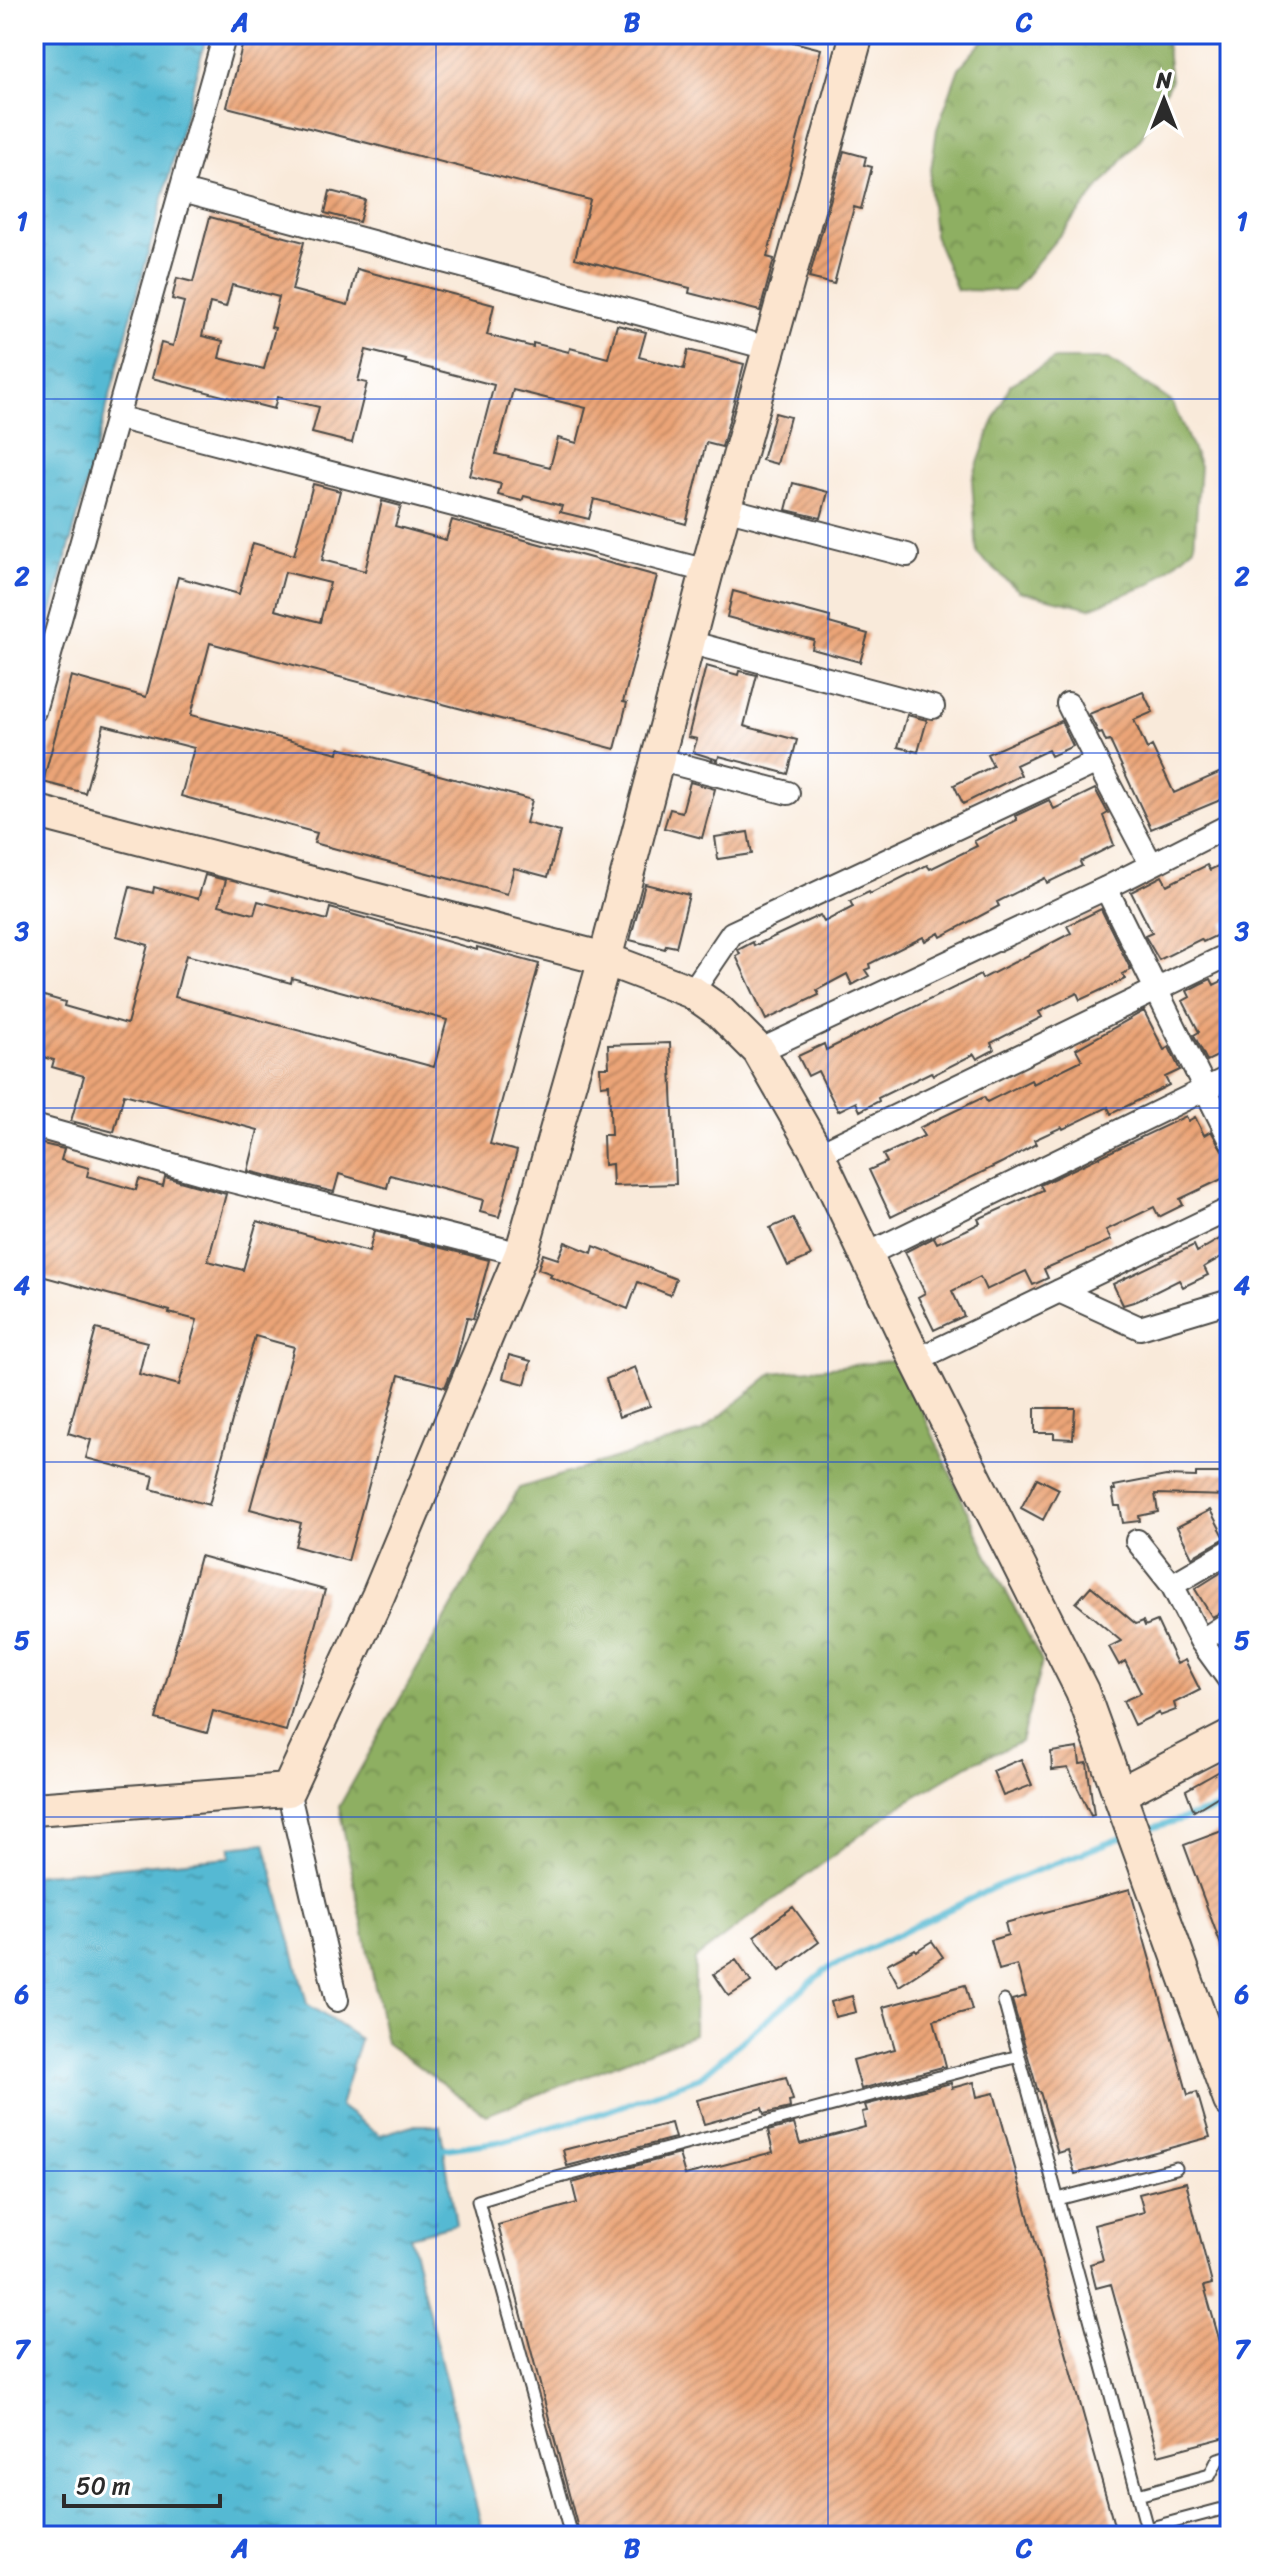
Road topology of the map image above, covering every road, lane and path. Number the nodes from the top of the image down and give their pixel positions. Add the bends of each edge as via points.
1 (225, 34) edge
2 (857, 34) edge
3 (182, 191) junction
4 (768, 348) junction
5 (116, 417) junction
6 (724, 508) junction
7 (907, 555) dead end
8 (707, 571) junction
9 (688, 642) junction
10 (1068, 704) dead end
11 (933, 707) dead end
12 (34, 711) edge
13 (657, 759) junction
14 (1097, 762) junction
15 (788, 793) dead end
16 (34, 811) edge
17 (1230, 825) edge
18 (1151, 864) junction
19 (1106, 888) junction
20 (1230, 954) edge
21 (605, 959) junction
22 (1156, 990) junction
23 (692, 992) junction
24 (759, 1051) junction
25 (1230, 1077) edge
26 (1204, 1090) junction
27 (34, 1126) edge
28 (1230, 1139) edge
29 (818, 1154) junction
30 (1230, 1209) edge
31 (521, 1254) junction
32 (866, 1255) junction
33 (1059, 1291) junction
34 (1230, 1301) edge
35 (916, 1360) junction
36 (1137, 1541) dead end
37 (1230, 1551) edge
38 (1172, 1585) junction
39 (1230, 1622) edge
40 (1201, 1641) junction
41 (1230, 1681) edge
42 (1230, 1737) edge
43 (288, 1790) junction
44 (1119, 1794) junction
45 (34, 1809) edge
46 (337, 2000) dead end
47 (1004, 2001) dead end
48 (1019, 2056) junction
49 (1230, 2101) edge
50 (1176, 2168) dead end
51 (1058, 2199) junction
52 (1230, 2456) edge
53 (1138, 2495) junction
54 (1230, 2507) edge
55 (1148, 2533) edge
56 (571, 2536) edge

1 - 3 street
2 - 4 street
3 - 4 street
3 - 5 street
4 - 6 street
5 - 8 street
5 - 12 street
6 - 7 street
6 - 8 street
8 - 9 street
9 - 11 street
9 - 13 street
10 - 14 street
13 - 15 street
13 - 21 street
14 - 18 street
14 - 23 street via 732,933
16 - 21 street
17 - 18 street
18 - 19 street
19 - 22 street
19 - 24 street
20 - 22 street
21 - 23 street
21 - 31 street
22 - 26 street
22 - 29 street
23 - 24 street
24 - 29 street
25 - 26 street
26 - 28 street
26 - 32 street
27 - 31 street
29 - 32 street
30 - 33 street
31 - 43 street via 378,1596
32 - 35 street
33 - 34 street via 1140,1328
33 - 35 street
35 - 44 street via 1082,1691
36 - 38 street
37 - 38 street
38 - 40 street
39 - 40 street
40 - 41 street
42 - 44 street
43 - 45 street
43 - 46 street
44 - 49 street
47 - 48 lane
48 - 51 lane
48 - 56 lane via 478,2201
50 - 51 lane
51 - 53 lane
52 - 53 lane via 1218,2459 1210,2475
53 - 55 lane
54 - 55 lane

